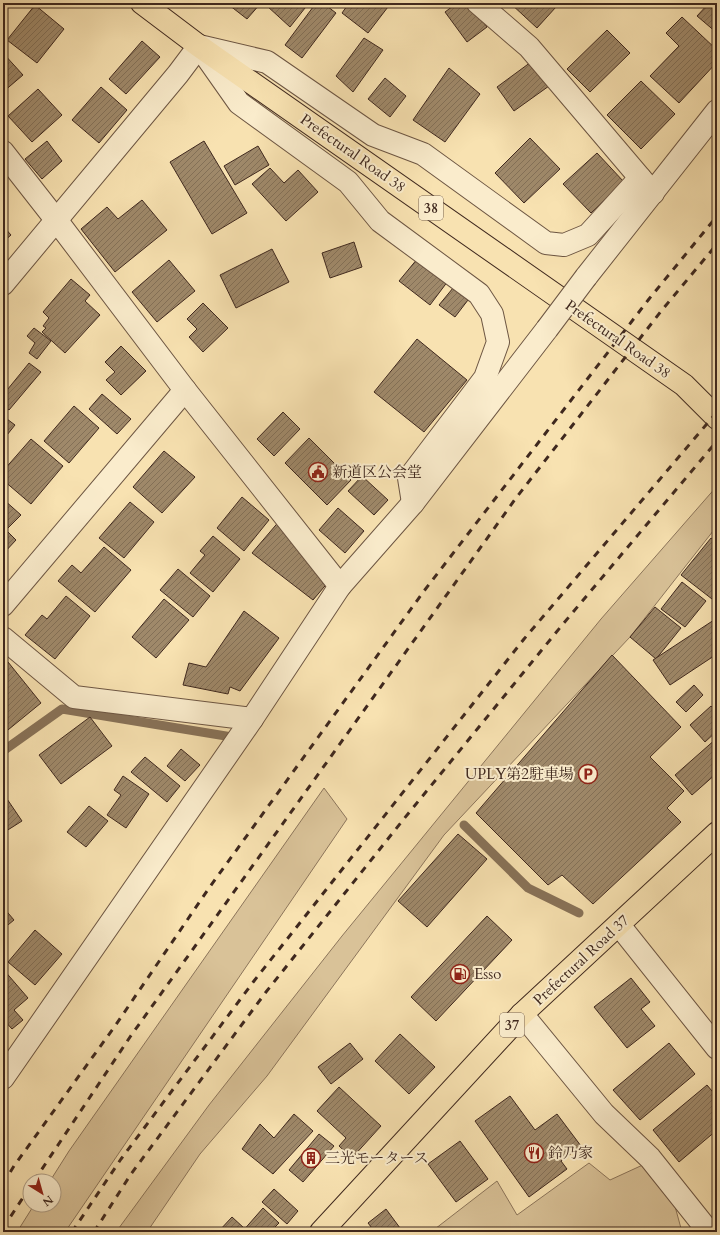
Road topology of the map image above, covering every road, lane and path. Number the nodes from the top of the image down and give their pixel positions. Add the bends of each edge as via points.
1 (142, 3) edge
2 (478, 3) edge
3 (199, 46) junction
4 (717, 111) edge
5 (3, 152) edge
6 (646, 186) junction
7 (57, 221) junction
8 (3, 284) edge
9 (185, 390) junction
10 (717, 418) edge
11 (413, 503) junction
12 (340, 586) junction
13 (3, 605) edge
14 (3, 638) edge
15 (252, 719) junction
16 (717, 834) edge
17 (619, 925) junction
18 (522, 1014) junction
19 (717, 1048) edge
20 (3, 1078) edge
21 (321, 1232) edge
22 (709, 1232) edge

1 - 3 main road, Prefectural Road 38 / 38
2 - 6 street via 529,47
3 - 6 street via 267,62 373,135 423,154 546,243 564,245 588,235
3 - 7 street
3 - 10 main road, Prefectural Road 38 / 38 via 684,385
3 - 11 street via 239,103 348,182 380,221 479,294 492,314 498,342 485,378 409,478
4 - 6 street
5 - 7 street
6 - 11 street, bridge via 586,277
7 - 8 street
7 - 9 street
9 - 12 street
9 - 13 street
11 - 12 street
12 - 15 street
14 - 15 street via 74,698
15 - 20 street
16 - 17 main road, Prefectural Road 37 / 37
17 - 18 main road, Prefectural Road 37 / 37
17 - 19 street
18 - 21 main road, Prefectural Road 37 / 37
18 - 22 street via 604,1114 650,1158

